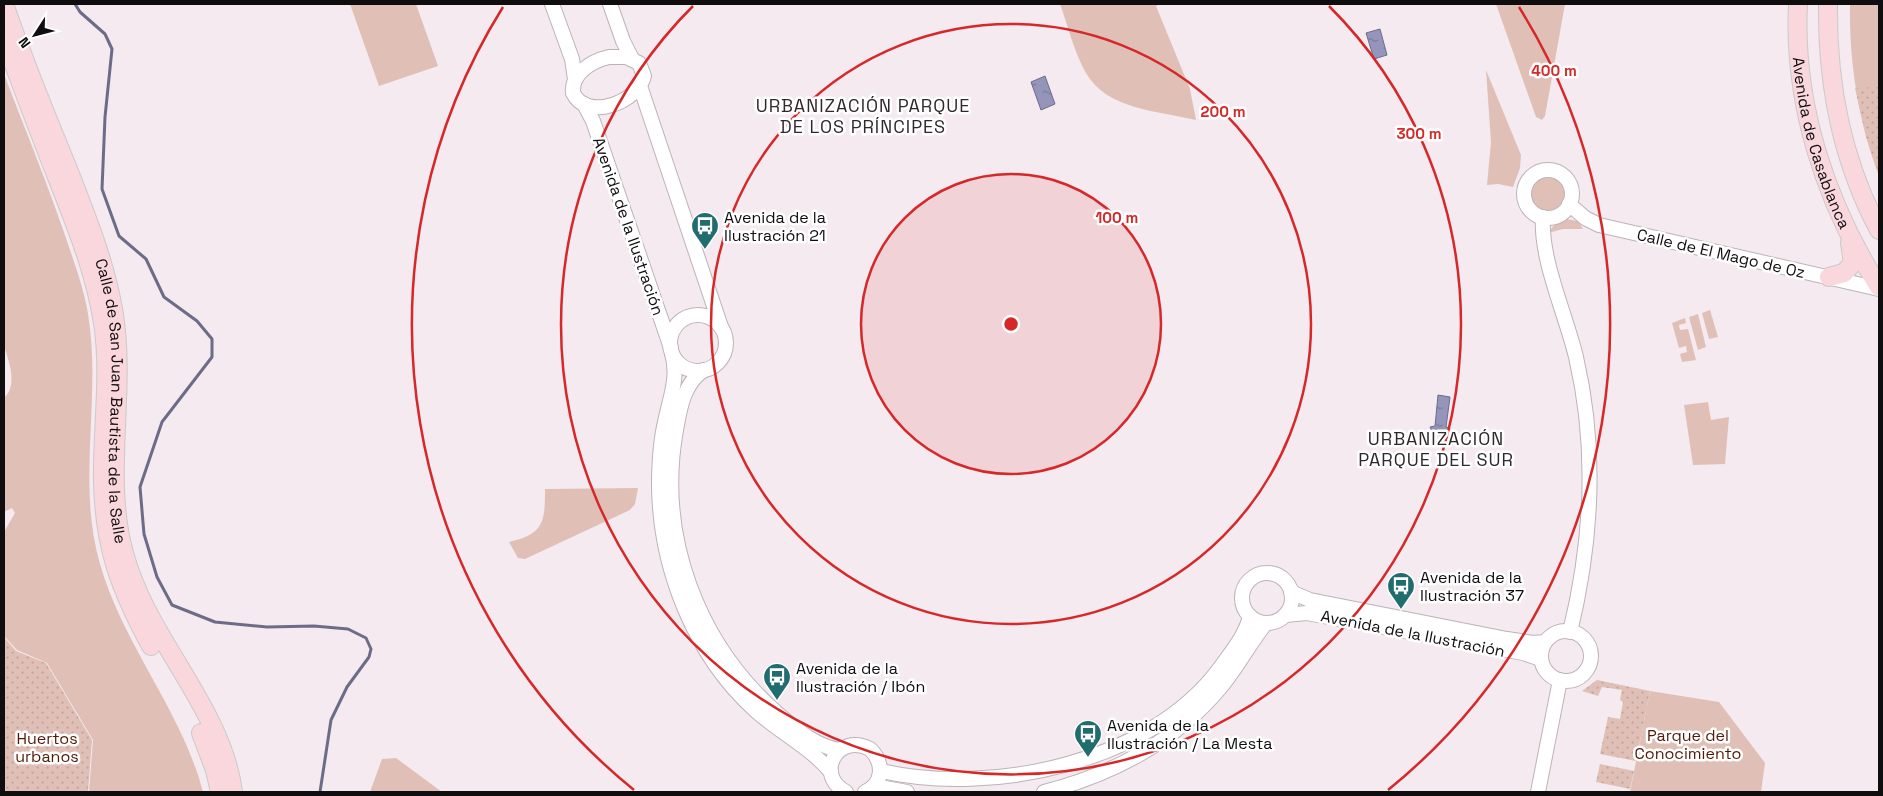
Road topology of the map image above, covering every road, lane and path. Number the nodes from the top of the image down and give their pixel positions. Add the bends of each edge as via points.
1 (4, 4) edge
2 (552, 4) edge
3 (610, 4) edge
4 (1798, 4) edge
5 (1828, 4) edge
6 (4, 38) edge
7 (632, 59) junction
8 (575, 79) junction
9 (640, 86) junction
10 (584, 104) junction
11 (1569, 204) junction
12 (1543, 217) junction
13 (1879, 230) edge
14 (1848, 235) junction
15 (1829, 278) junction
16 (1878, 283) edge
17 (721, 327) junction
18 (671, 350) junction
19 (704, 370) junction
20 (1290, 592) junction
21 (1285, 615) junction
22 (1250, 616) junction
23 (1266, 622) junction
24 (1570, 632) junction
25 (1545, 642) junction
26 (1542, 659) junction
27 (1560, 680) junction
28 (839, 750) junction
29 (880, 771) junction
30 (831, 772) junction
31 (870, 789) edge
32 (842, 791) edge
33 (220, 792) edge
34 (232, 792) edge
35 (906, 792) edge
36 (1044, 792) edge
37 (1538, 792) edge

1 - 34 main road, Calle de San Juan Bautista de la Salle via 86,215 109,286 118,353 116,488 123,552 148,615 214,731
2 - 8 street via 572,59
3 - 7 street
4 - 14 main road, Avenida de Casablanca via 1804,100 1812,140
5 - 13 main road, Avenida de Casablanca via 1830,74 1842,137 1851,168
6 - 33 main road, Calle de San Juan Bautista de la Salle via 79,233 98,295 104,324 106,363 105,517 116,571 136,618 205,741
7 - 8 street via 600,59 588,65
7 - 9 street via 642,69 644,76
8 - 10 street via 573,93
9 - 10 street via 616,104
9 - 17 street
10 - 18 street, Avenida de la Ilustración
11 - 12 street via 1556,216
11 - 12 street via 1571,188 1565,177 1550,170 1537,172 1526,184 1524,197 1532,212
11 - 15 street, Calle de El Mago de Oz via 1598,225
12 - 24 street via 1546,248 1579,371 1587,428 1589,507 1586,543
14 - 15 main road via 1853,263 1844,273
14 - 16 main road, Avenida de Casablanca
15 - 16 street, Calle de El Mago de Oz
17 - 18 street via 706,316 687,317 674,330
17 - 19 street via 726,345 724,354 712,367
18 - 19 street via 681,365
18 - 30 street, Avenida de la Ilustración via 676,381 665,423 659,494 667,552 683,604 711,657 738,692 773,726 817,757
19 - 28 street via 688,384 674,442 674,523 685,574 713,636 752,690 803,734 823,746
20 - 21 street via 1290,604
20 - 22 street via 1278,576 1263,573 1253,577 1246,584 1242,597
20 - 25 street, Avenida de la Ilustración via 1310,600 1507,639
21 - 23 street
21 - 26 street, Avenida de la Ilustración via 1308,613
22 - 23 street
22 - 29 street via 1240,638 1195,696 1144,736 1085,768 1022,785 974,788 914,782
23 - 36 street via 1220,688 1175,730 1143,753 1107,772
24 - 25 street via 1558,633
24 - 27 street via 1587,642 1590,662 1584,674
25 - 26 street
26 - 27 street via 1548,674
27 - 37 street
28 - 29 street via 854,744 864,746 878,758
28 - 30 street via 832,760
29 - 31 street
30 - 32 street, Avenida de la Ilustración
31 - 35 street

